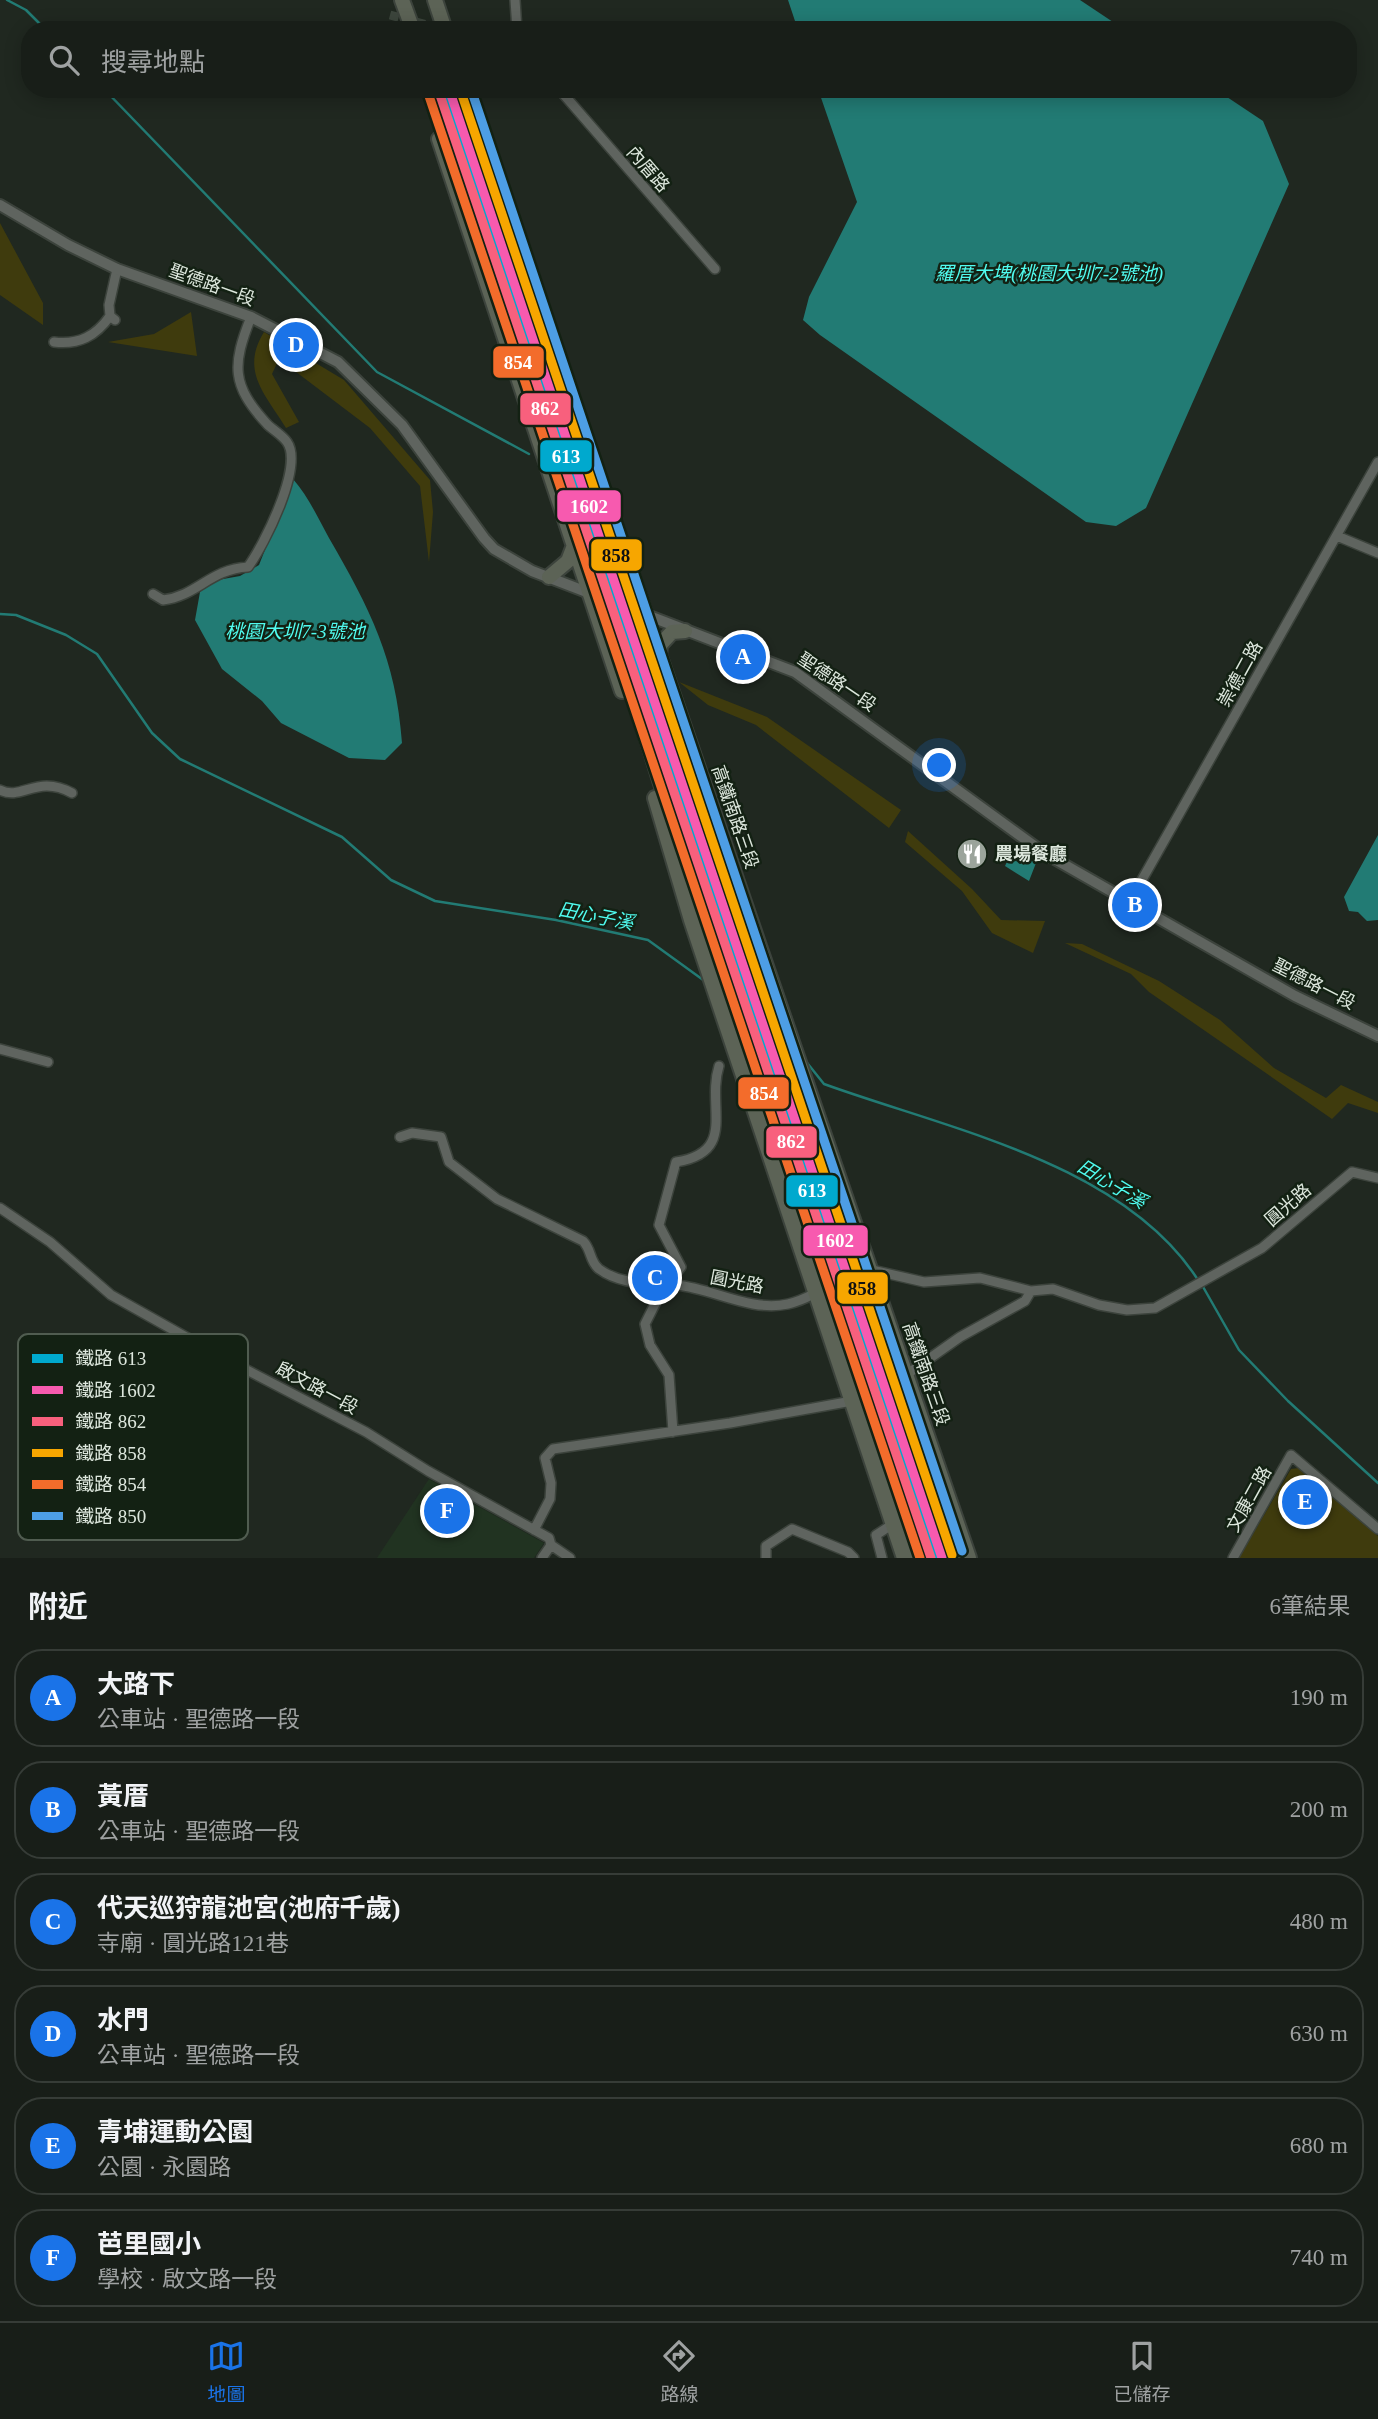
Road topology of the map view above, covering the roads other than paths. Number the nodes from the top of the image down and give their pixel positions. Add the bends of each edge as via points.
1 (393, 0) edge
2 (402, 0) edge
3 (426, 0) edge
4 (435, 0) edge
5 (515, 0) edge
6 (400, 21) edge
7 (409, 21) edge
8 (432, 21) edge
9 (442, 21) edge
10 (516, 21) edge
11 (426, 98) edge
12 (436, 98) edge
13 (458, 98) edge
14 (468, 98) edge
15 (567, 98) edge
16 (0, 205) edge
17 (117, 269) junction
18 (715, 269) dead end
19 (529, 277) junction
20 (251, 317) junction
21 (533, 325) junction
22 (54, 342) dead end
23 (1378, 462) edge
24 (1337, 536) junction
25 (573, 548) junction
26 (1378, 553) edge
27 (614, 555) junction
28 (593, 571) junction
29 (549, 577) junction
30 (153, 594) dead end
31 (597, 596) junction
32 (638, 613) junction
33 (639, 629) junction
34 (685, 631) junction
35 (616, 640) junction
36 (659, 658) junction
37 (0, 790) edge
38 (72, 793) dead end
39 (1130, 901) junction
40 (696, 917) junction
41 (755, 945) junction
42 (1378, 1036) edge
43 (0, 1049) edge
44 (48, 1062) dead end
45 (719, 1066) dead end
46 (400, 1137) dead end
47 (1378, 1178) edge
48 (0, 1208) edge
49 (864, 1268) junction
50 (667, 1286) junction
51 (820, 1290) junction
52 (1031, 1291) junction
53 (179, 1334) edge
54 (248, 1371) edge
55 (906, 1375) junction
56 (852, 1401) junction
57 (673, 1432) junction
58 (931, 1449) junction
59 (890, 1481) junction
60 (939, 1504) junction
61 (893, 1524) junction
62 (1378, 1529) edge
63 (534, 1530) junction
64 (551, 1545) junction
65 (542, 1558) edge
66 (570, 1558) edge
67 (766, 1558) edge
68 (854, 1558) edge
69 (882, 1558) edge
70 (904, 1558) edge
71 (915, 1558) edge
72 (957, 1558) edge
73 (969, 1558) edge
74 (1233, 1558) edge

1 - 6 main road
2 - 7 main road
3 - 8 main road
4 - 9 main road
5 - 10 street
11 - 25 main road
12 - 28 main road
13 - 21 main road, 高鐵南路三段
14 - 19 main road, 高鐵南路三段
15 - 18 street, 內厝路
16 - 17 street, 聖德路一段
17 - 20 street, 聖德路一段
17 - 22 street via 109,305 112,318 86,338
19 - 21 main road
19 - 32 main road, 高鐵南路三段
20 - 29 street, 聖德路一段 via 338,362 402,425 494,549
20 - 30 street via 238,350 239,387 288,443 292,460 286,491 248,567 205,580 183,598 163,600
21 - 27 main road, 高鐵南路三段
23 - 24 street, 崇德二路
24 - 26 street
24 - 39 street, 崇德二路
25 - 29 main road via 568,561
25 - 31 main road
27 - 28 main road via 609,571 602,575
27 - 32 main road, 高鐵南路三段
28 - 31 main road
29 - 31 street, 聖德路一段
31 - 32 street, 聖德路一段
31 - 35 main road
31 - 40 main road
32 - 33 main road, 高鐵南路三段
32 - 34 street, 聖德路一段
32 - 36 main road, 高鐵南路三段
33 - 35 main road
33 - 41 main road, 高鐵南路三段
34 - 36 main road via 672,632 660,645
34 - 39 street, 聖德路一段 via 795,672 1044,853
35 - 40 main road
36 - 41 main road, 高鐵南路三段 via 734,870
37 - 38 street via 14,794 49,785
39 - 42 street, 聖德路一段 via 1295,996
40 - 51 main road
41 - 49 main road, 高鐵南路三段
43 - 44 street
45 - 50 street via 718,1122 711,1144 695,1159 676,1162 659,1225 681,1268
46 - 50 street, 圓光路 via 412,1133 441,1137 449,1162 510,1208 583,1241 599,1269 625,1281
47 - 52 street, 圓光路 via 1352,1172 1262,1248 1155,1308 1127,1310 1053,1289
48 - 53 street, 啟文路一段 via 50,1242 111,1295
49 - 51 street, 圓光路
49 - 52 street via 924,1282 980,1278
49 - 55 main road, 高鐵南路三段
49 - 60 main road, 高鐵南路三段
50 - 51 street, 圓光路 via 761,1305 787,1304
50 - 57 street via 645,1324 650,1345 669,1375
51 - 56 main road
51 - 59 main road
52 - 55 street via 1024,1301 960,1337
54 - 63 street, 啟文路一段 via 366,1432
55 - 58 main road, 高鐵南路三段
56 - 57 street
56 - 61 main road
57 - 63 street via 549,1451 544,1462 551,1483 550,1499
58 - 60 main road
58 - 73 main road, 高鐵南路三段
59 - 61 main road
59 - 71 main road
60 - 72 main road, 高鐵南路三段
61 - 69 street via 876,1535
61 - 70 main road
62 - 74 street, 文康二路 via 1292,1455
63 - 64 street, 啟文路一段 via 549,1538
64 - 65 street
64 - 66 street, 啟文路一段
67 - 68 street via 766,1546 792,1529

